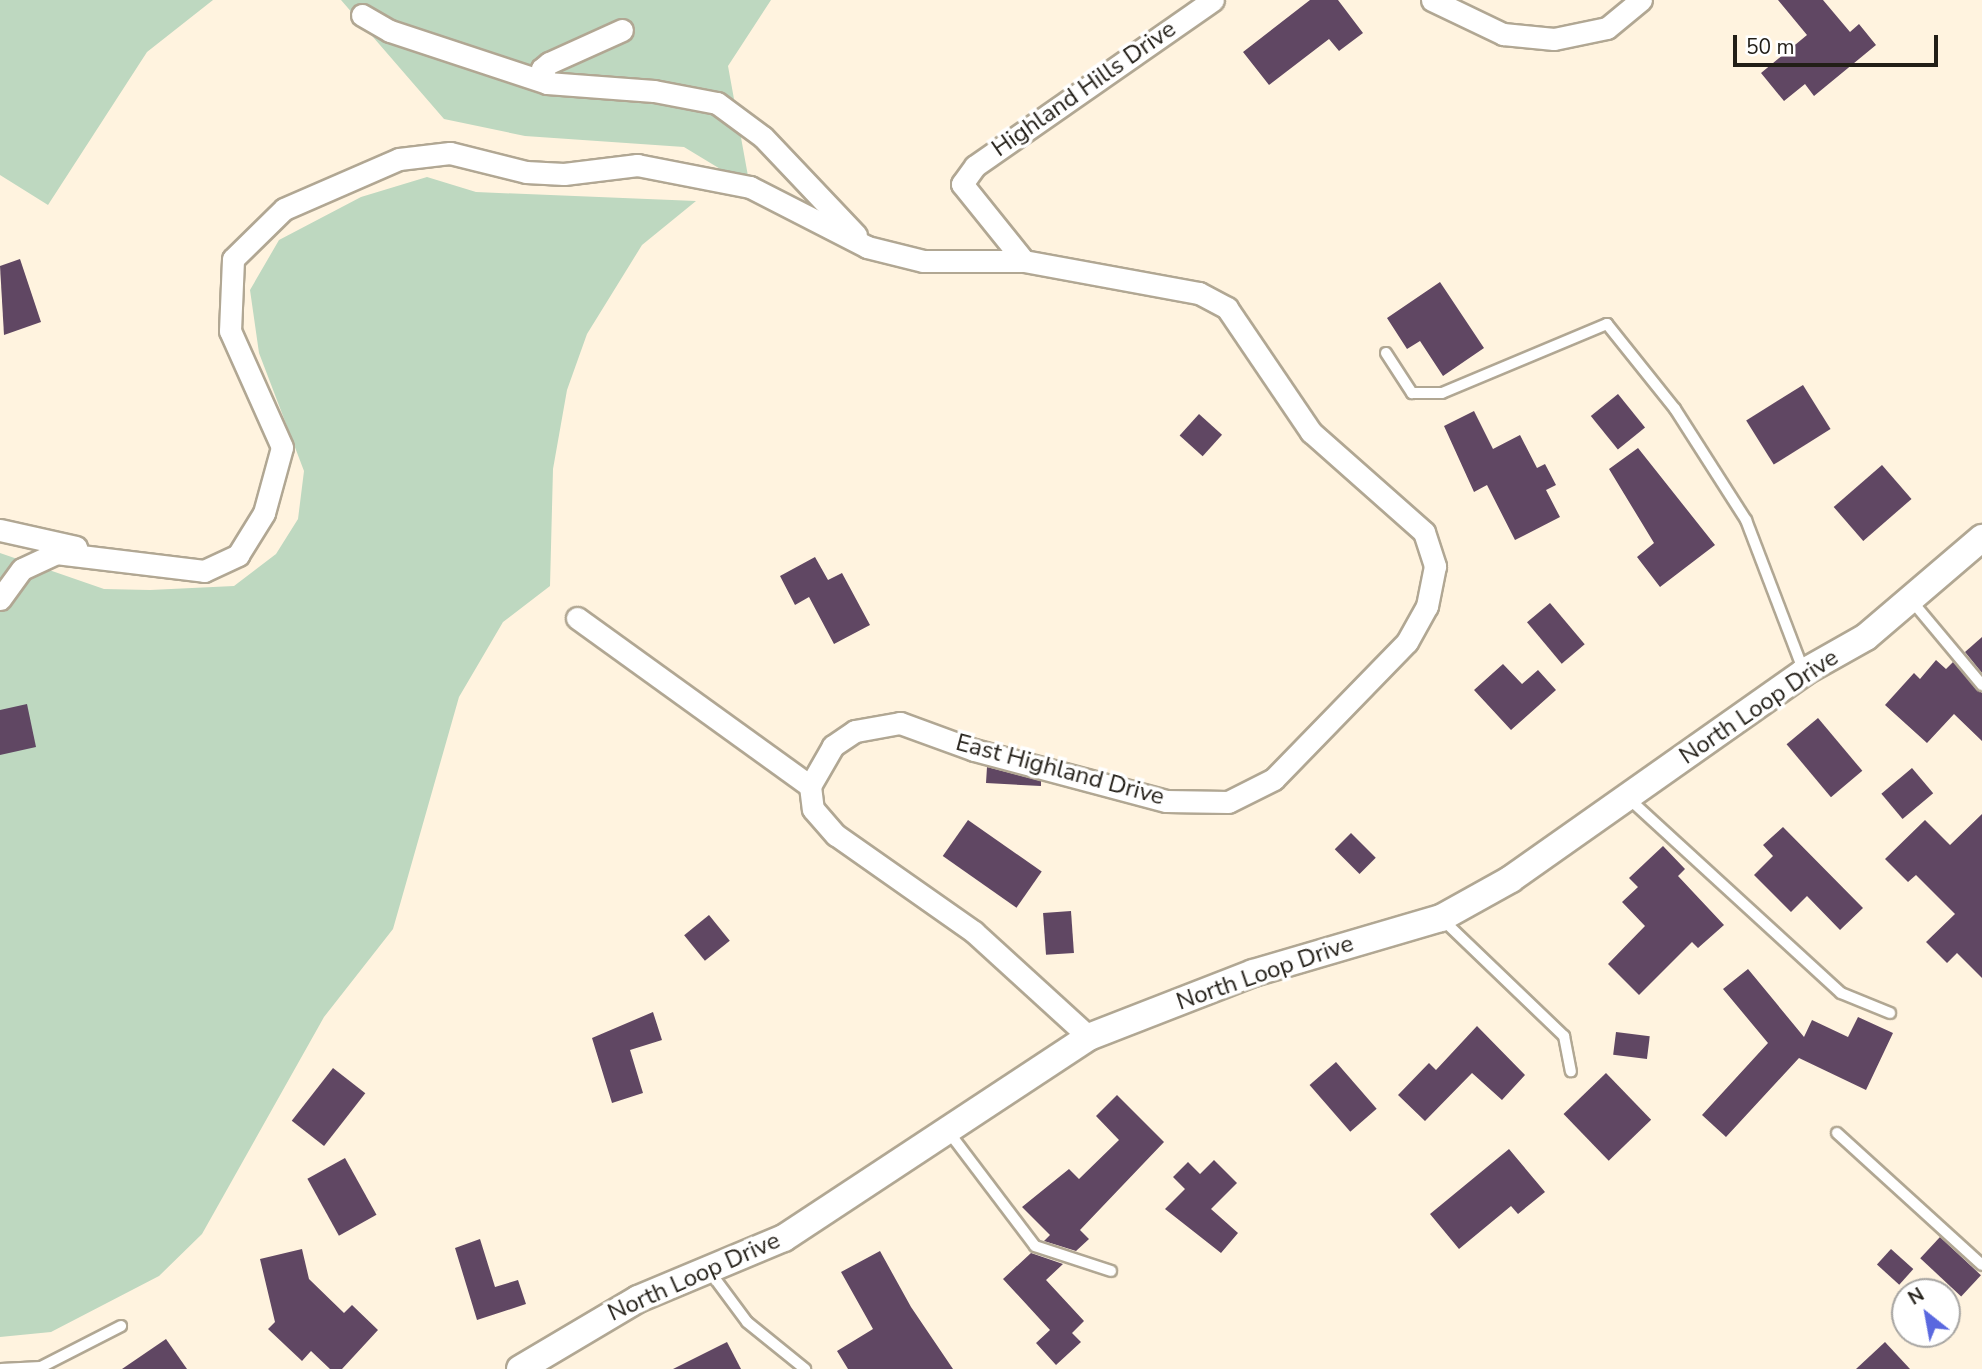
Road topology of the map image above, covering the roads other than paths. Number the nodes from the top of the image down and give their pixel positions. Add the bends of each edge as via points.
1 (1213, 0) edge
2 (1432, 0) edge
3 (1641, 0) edge
4 (362, 15) dead end
5 (622, 30) dead end
6 (547, 83) junction
7 (867, 247) junction
8 (1024, 261) junction
9 (1386, 353) dead end
10 (0, 530) edge
11 (1982, 538) edge
12 (125, 563) junction
13 (0, 598) edge
14 (1911, 600) junction
15 (577, 618) dead end
16 (1804, 672) junction
17 (1982, 685) edge
18 (810, 786) junction
19 (1627, 797) junction
20 (1441, 918) junction
21 (1891, 1013) dead end
22 (1089, 1037) junction
23 (1571, 1071) dead end
24 (946, 1128) junction
25 (1837, 1133) dead end
26 (1982, 1265) edge
27 (1111, 1271) dead end
28 (710, 1272) junction
29 (121, 1326) dead end
30 (1, 1369) edge
31 (520, 1369) edge
32 (805, 1369) edge

1 - 8 street, Highland Hills Drive via 994,152 962,184
2 - 3 street via 1503,34 1554,39 1606,28
4 - 6 street via 390,31
5 - 6 street via 549,63 542,69
6 - 7 street via 654,90 717,103 762,137
7 - 8 street, East Highland Drive via 923,261
7 - 12 street, East Highland Drive via 750,187 637,165 539,173 450,153 424,154 343,179 260,228 229,271 230,331 282,447 281,466 250,540 222,566 204,571
8 - 18 street, East Highland Drive via 1199,293 1227,308 1311,432 1424,532 1435,566 1427,606 1407,642 1274,779 1228,802 1166,801 974,750 900,723 855,731 833,746
9 - 16 lane via 1412,393 1442,393 1607,324 1675,409 1746,520
10 - 12 street
11 - 14 street, North Loop Drive
12 - 13 street, East Highland Drive via 75,554 38,558
14 - 16 street, North Loop Drive via 1866,637
14 - 17 lane
15 - 18 street
16 - 19 street, North Loop Drive
18 - 22 street via 813,808 836,835 974,932
19 - 20 street, North Loop Drive via 1511,879
19 - 21 lane via 1841,993
20 - 22 street, North Loop Drive via 1254,974
20 - 23 lane via 1564,1036
22 - 24 street, North Loop Drive
24 - 27 lane via 1034,1246
24 - 28 street, North Loop Drive via 784,1238
25 - 26 lane
28 - 31 street, North Loop Drive via 638,1299 563,1338
28 - 32 lane via 747,1322
29 - 30 lane via 41,1367

